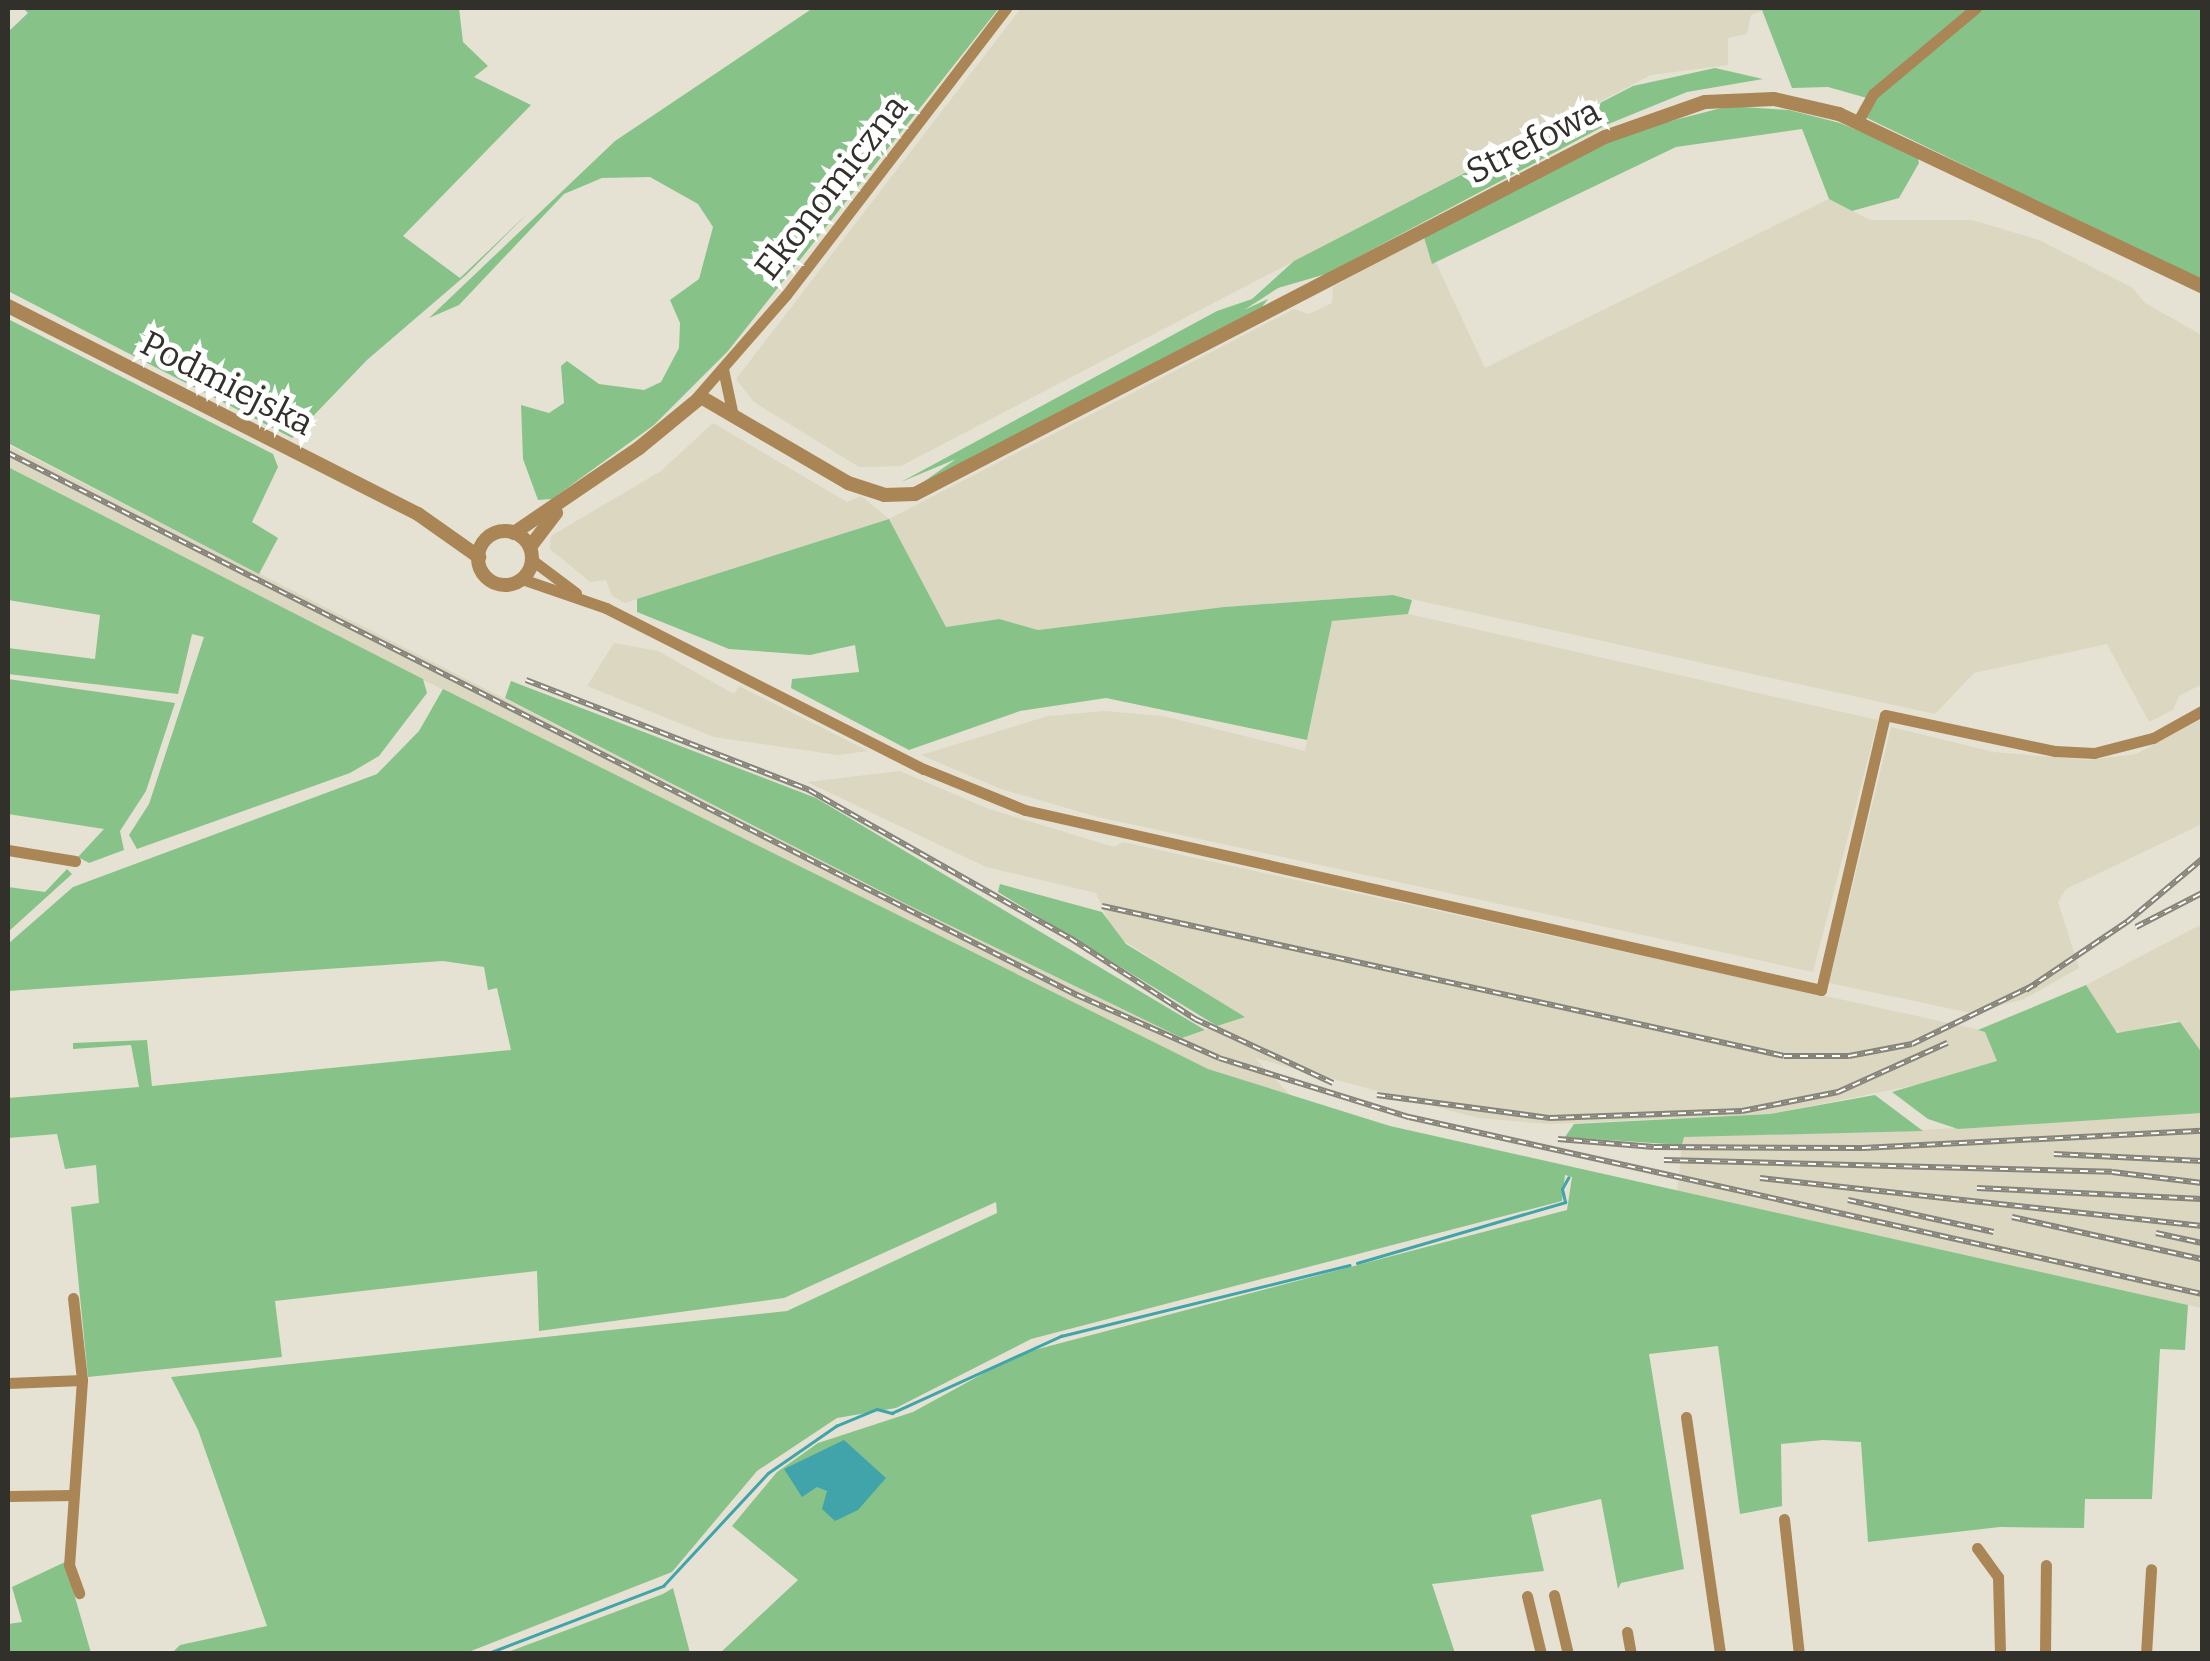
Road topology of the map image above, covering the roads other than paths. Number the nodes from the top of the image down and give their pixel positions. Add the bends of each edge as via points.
1 (1006, 8) edge
2 (1976, 8) edge
3 (1858, 122) junction
4 (2202, 286) edge
5 (8, 306) edge
6 (722, 368) junction
7 (696, 398) junction
8 (732, 411) junction
9 (576, 493) junction
10 (418, 514) junction
11 (514, 533) junction
12 (491, 536) junction
13 (531, 554) junction
14 (478, 557) junction
15 (522, 578) junction
16 (583, 598) junction
17 (2202, 712) edge
18 (8, 850) edge
19 (75, 861) dead end
20 (73, 1298) dead end
21 (82, 1380) junction
22 (8, 1382) edge
23 (1686, 1417) dead end
24 (73, 1495) junction
25 (8, 1496) edge
26 (1784, 1519) dead end
27 (1977, 1548) dead end
28 (2046, 1565) dead end
29 (2151, 1569) dead end
30 (78, 1593) dead end
31 (1554, 1594) dead end
32 (1527, 1596) dead end
33 (1627, 1632) dead end
34 (1541, 1654) edge
35 (1568, 1654) edge
36 (1632, 1654) edge
37 (1720, 1654) edge
38 (1799, 1654) edge
39 (2000, 1654) edge
40 (2045, 1654) edge
41 (2146, 1654) edge

1 - 6 street, Ekonomiczna
2 - 3 street via 1874,94
3 - 4 street, Strefowa
3 - 8 street, Strefowa via 1820,107 1756,98 1706,102 1642,120 915,494 884,495 848,483
5 - 10 street, Podmiejska
6 - 7 street, Ekonomiczna
6 - 8 street
7 - 8 street
7 - 9 street, Ekonomiczna
9 - 11 street, Ekonomiczna
9 - 13 street, Ekonomiczna
10 - 12 street, Podmiejska
10 - 14 street, Podmiejska
11 - 12 street
11 - 13 street
12 - 14 street
13 - 15 street
13 - 16 street
14 - 15 street via 493,582
15 - 16 street
16 - 17 street via 944,778 1044,816 1822,990 1885,715 2094,754 2152,738
18 - 19 street
20 - 21 street
21 - 22 street
21 - 24 street
23 - 37 street
24 - 25 street
24 - 30 street via 68,1564
26 - 38 street
27 - 39 street via 1998,1577
28 - 40 street
29 - 41 street
31 - 35 street
32 - 34 street
33 - 36 street

